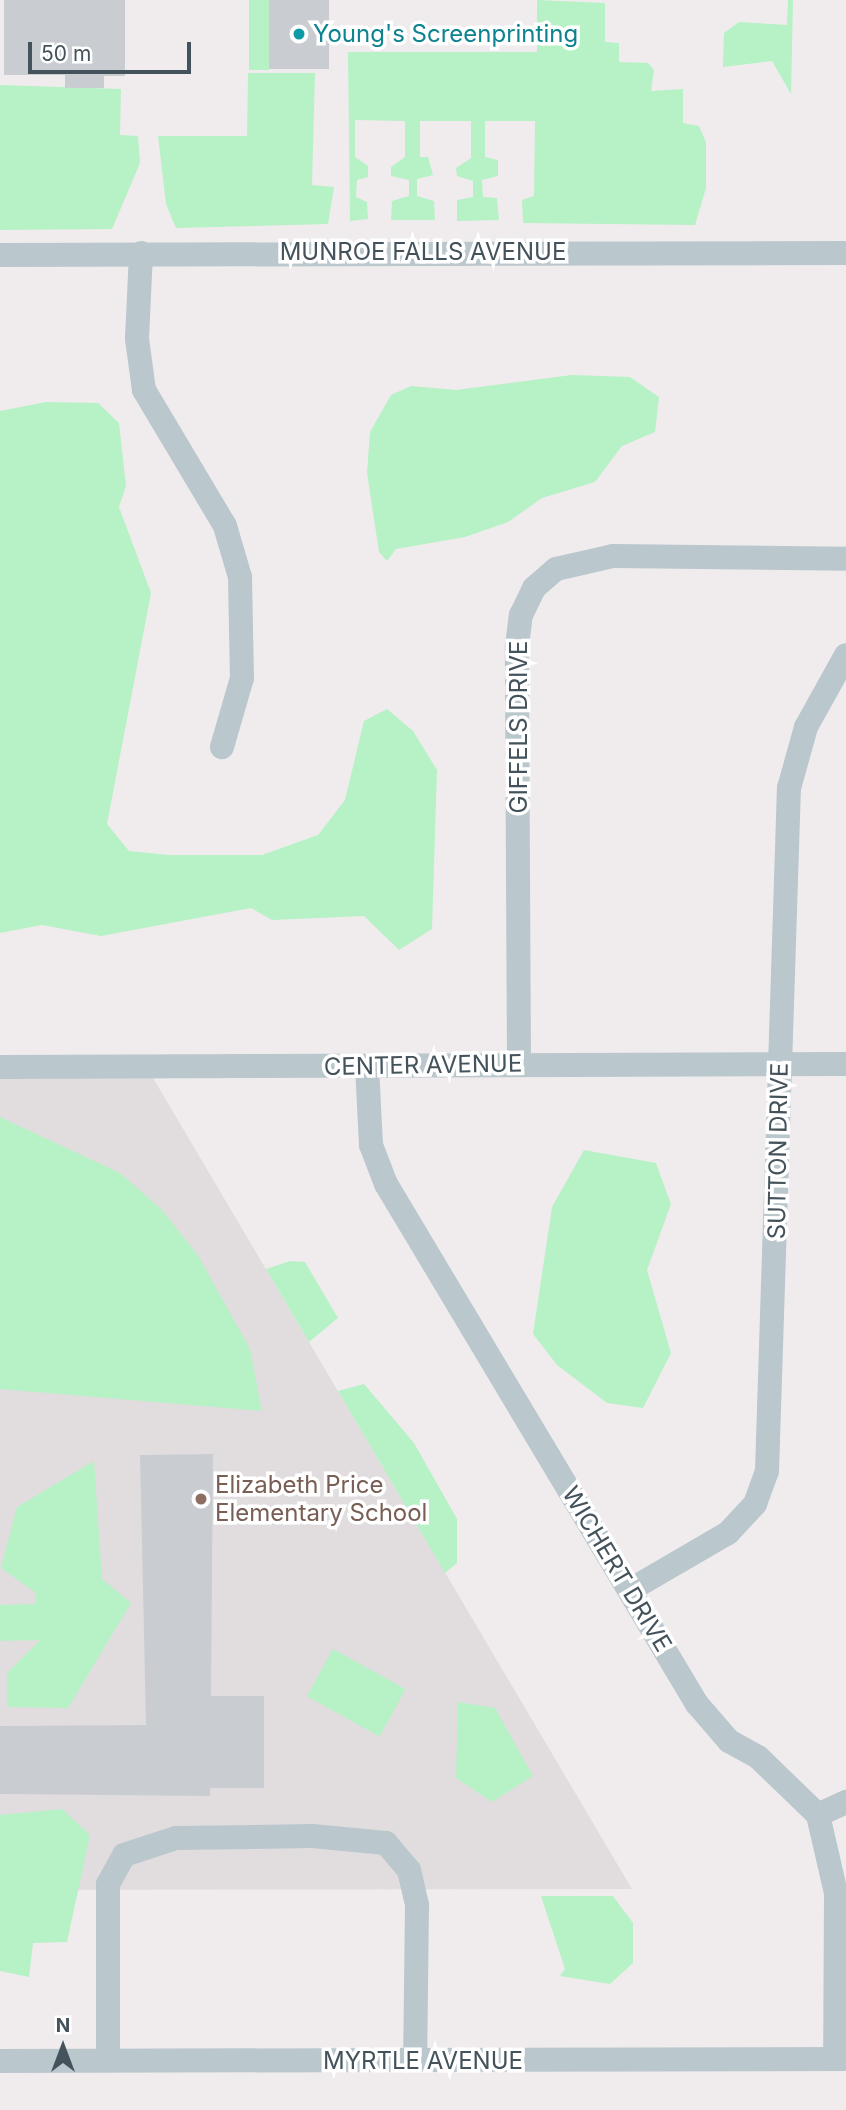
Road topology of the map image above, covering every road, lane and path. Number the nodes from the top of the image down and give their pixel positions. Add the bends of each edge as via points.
1 (141, 253) junction
2 (846, 253) edge
3 (0, 255) edge
4 (846, 559) edge
5 (846, 655) edge
6 (835, 696) edge
7 (222, 747) dead end
8 (519, 1064) junction
9 (780, 1064) junction
10 (846, 1064) edge
11 (367, 1066) junction
12 (0, 1067) edge
13 (630, 1590) junction
14 (846, 1802) edge
15 (818, 1815) junction
16 (840, 2059) edge
17 (108, 2060) junction
18 (415, 2060) junction
19 (0, 2061) edge

1 - 2 street, MUNROE FALLS AVENUE
1 - 3 street, MUNROE FALLS AVENUE
1 - 7 street via 136,339 144,390 225,526 240,577 242,678
4 - 8 street, GIFFELS DRIVE via 613,556 555,569 534,588 521,615 517,646
5 - 6 street, SUTTON DRIVE
6 - 9 street, SUTTON DRIVE via 796,752 789,788
8 - 9 street, CENTER AVENUE
8 - 11 street, CENTER AVENUE
9 - 10 street, CENTER AVENUE
9 - 13 street, SUTTON DRIVE via 768,1471 755,1504 728,1533
11 - 12 street, CENTER AVENUE
11 - 13 street, WICHERT DRIVE via 372,1145 386,1184
13 - 15 street, WICHERT DRIVE via 707,1720 758,1757
14 - 15 street
15 - 16 street via 836,1893
16 - 18 street, MYRTLE AVENUE
17 - 18 street, MYRTLE AVENUE
17 - 18 street via 108,1884 124,1855 176,1838 312,1836 386,1843 409,1870 416,1905
17 - 19 street, MYRTLE AVENUE

